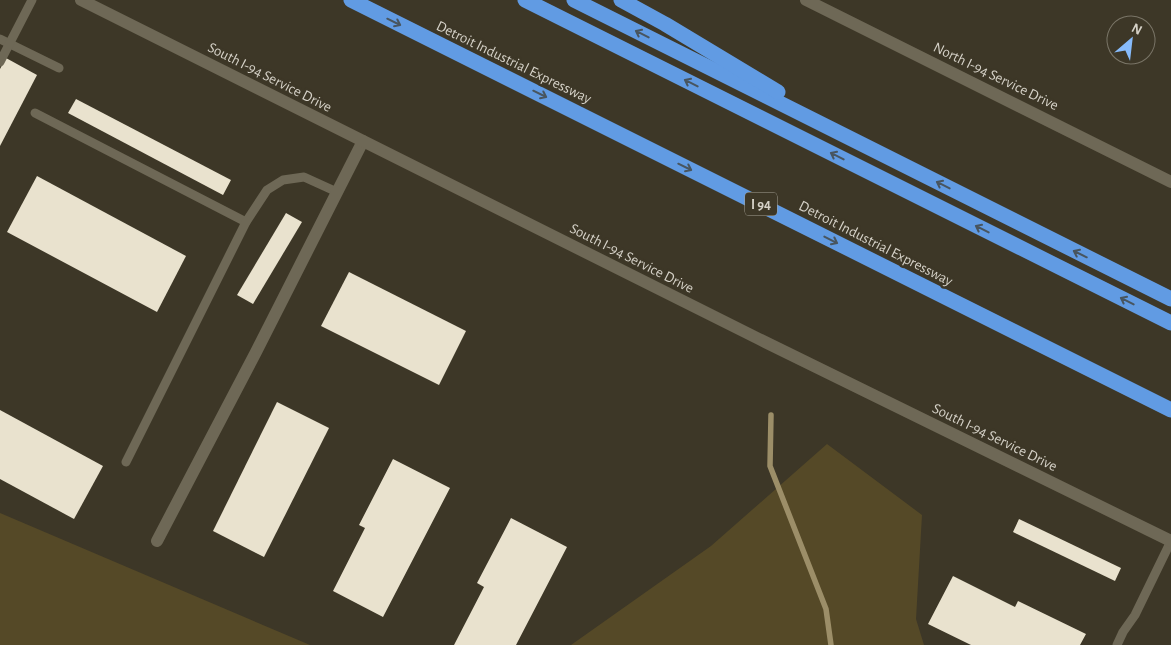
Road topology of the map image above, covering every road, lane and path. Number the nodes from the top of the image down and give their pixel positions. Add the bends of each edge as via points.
1 (32, 0) edge
2 (81, 0) edge
3 (351, 0) edge
4 (525, 0) edge
5 (574, 0) edge
6 (621, 0) edge
7 (806, 0) edge
8 (0, 39) edge
9 (9, 44) junction
10 (0, 62) edge
11 (59, 68) dead end
12 (35, 113) dead end
13 (363, 141) junction
14 (874, 149) junction
15 (1171, 182) edge
16 (337, 192) junction
17 (246, 222) junction
18 (1171, 299) edge
19 (1171, 323) edge
20 (1171, 410) edge
21 (126, 462) dead end
22 (157, 541) dead end
23 (1171, 541) edge
24 (1117, 645) edge

1 - 9 lane
2 - 13 street, South I-94 Service Drive
3 -> 20 highway, Detroit Industrial Expressway / I 94
19 -> 4 highway
14 -> 5 highway
6 - 14 highway
7 - 15 street, North I-94 Service Drive
8 - 9 lane
9 - 10 lane
9 - 11 lane
12 - 17 lane
13 - 16 street
13 - 23 street, South I-94 Service Drive
18 -> 14 highway
16 - 17 lane via 304,177 283,180 267,190
16 - 22 street
17 - 21 lane
23 - 24 lane via 1136,615

